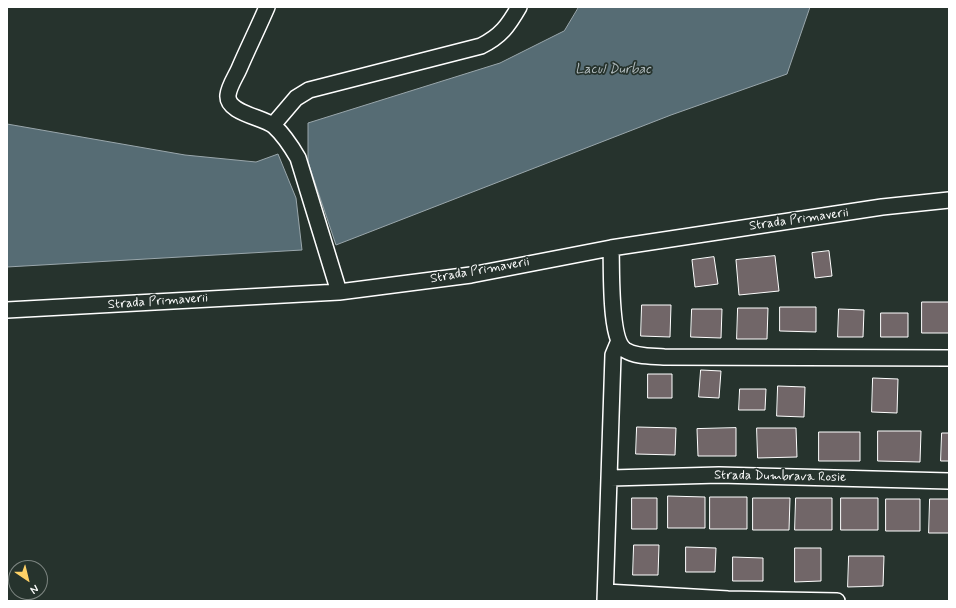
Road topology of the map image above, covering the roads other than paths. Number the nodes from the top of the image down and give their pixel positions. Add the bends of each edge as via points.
1 (267, 7) edge
2 (519, 7) edge
3 (273, 125) junction
4 (949, 200) edge
5 (611, 248) junction
6 (339, 292) junction
7 (7, 310) edge
8 (618, 343) junction
9 (949, 358) edge
10 (610, 478) junction
11 (949, 481) edge
12 (605, 597) edge
13 (837, 601) edge

1 - 3 street via 228,95 234,107
2 - 3 street via 508,26 496,39 481,46 309,90 293,102
3 - 6 street via 287,140 298,158
4 - 5 street, Strada Primaverii
5 - 6 street, Strada Primaverii via 471,275
5 - 8 street via 614,329
6 - 7 street, Strada Primaverii
8 - 9 street via 625,350 635,354 664,357
8 - 10 street via 613,355
10 - 11 street, Strada Dumbrava Rosie via 719,475
10 - 12 street
12 - 13 street

